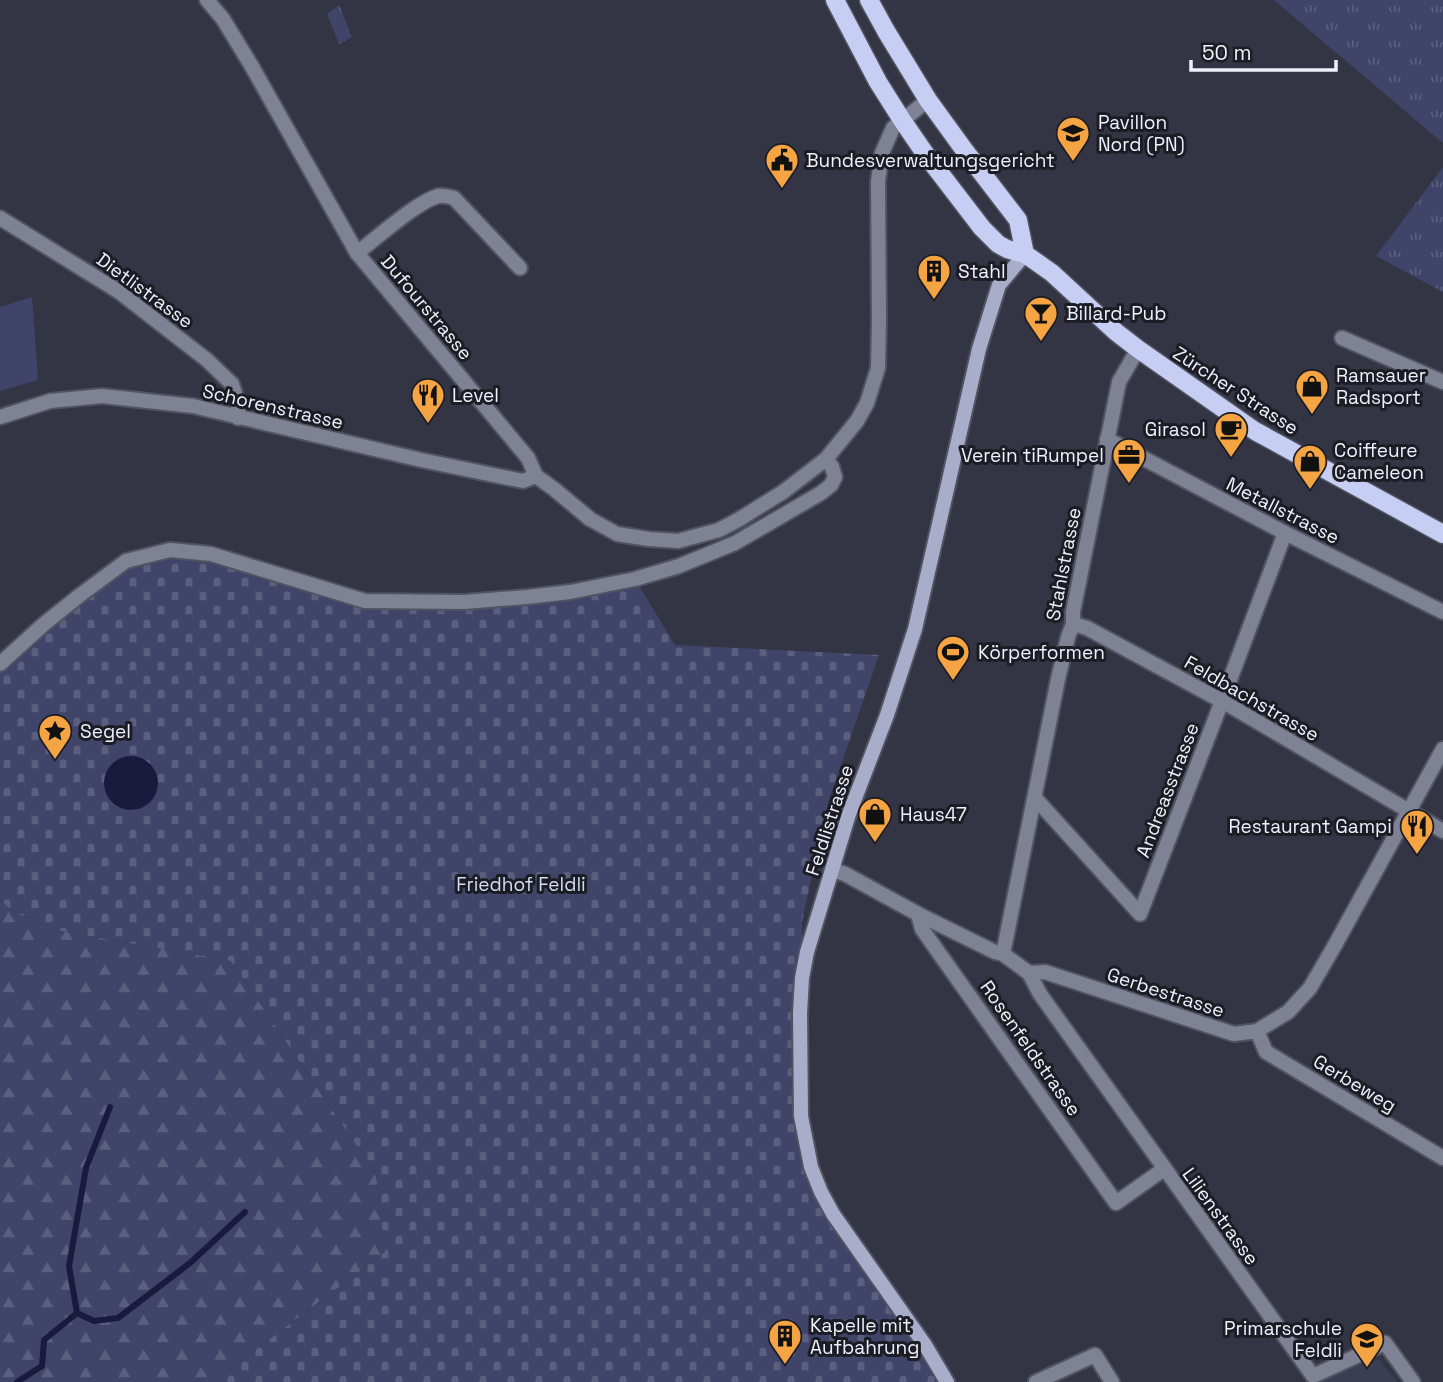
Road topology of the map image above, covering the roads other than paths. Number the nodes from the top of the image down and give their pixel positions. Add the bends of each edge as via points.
1 (207, 0) edge
2 (835, 0) edge
3 (869, 0) edge
4 (928, 100) junction
5 (902, 120) junction
6 (0, 218) edge
7 (356, 253) junction
8 (1025, 254) junction
9 (520, 268) dead end
10 (1342, 338) dead end
11 (1138, 349) junction
12 (1443, 382) edge
13 (0, 417) edge
14 (238, 418) junction
15 (1107, 439) junction
16 (826, 459) junction
17 (536, 476) junction
18 (1285, 533) junction
19 (1443, 534) edge
20 (1443, 612) edge
21 (1073, 625) junction
22 (0, 664) edge
23 (1222, 701) junction
24 (1443, 749) edge
25 (1035, 798) junction
26 (1408, 812) junction
27 (1443, 831) edge
28 (833, 870) junction
29 (918, 914) junction
30 (1003, 954) junction
31 (1029, 973) junction
32 (1257, 1031) junction
33 (1443, 1158) edge
34 (1164, 1169) junction
35 (947, 1382) edge
36 (1037, 1382) edge
37 (1112, 1382) edge
38 (1413, 1382) edge

1 - 7 street, Dufourstrasse via 251,65
2 - 5 main road, Zürcher Strasse
3 - 4 main road
4 - 5 street, Dufourstrasse
4 - 8 main road via 1018,220
5 - 8 main road, Zürcher Strasse via 982,228 998,244
5 - 16 street, Dufourstrasse via 886,142 878,181 878,368 858,421
6 - 14 street, Dietlistrasse via 118,291 207,360 232,384 239,403
7 - 9 street via 422,204 446,195
7 - 17 street, Dufourstrasse via 528,458
8 - 11 main road, Zürcher Strasse
8 - 28 street, Feldlistrasse via 999,285 977,360 915,629
10 - 12 street
11 - 15 street, Stahlstrasse via 1119,382
11 - 19 main road, Zürcher Strasse via 1255,431
13 - 14 street, Schorenstrasse via 50,401 102,396 193,407
14 - 17 street, Schorenstrasse via 523,481
15 - 18 street, Metallstrasse
15 - 21 street, Stahlstrasse
16 - 17 street, Dufourstrasse via 738,520 678,541 617,534 590,519
16 - 22 street via 835,477 821,493 735,543 635,579 527,597 365,601 211,554 170,550 120,565
18 - 20 street, Metallstrasse
18 - 23 street, Andreasstrasse
21 - 23 street, Feldbachstrasse via 1087,628
21 - 25 street, Stahlstrasse
23 - 25 street, Andreasstrasse via 1140,914
23 - 26 street, Feldbachstrasse
24 - 26 street
25 - 30 street, Stahlstrasse
26 - 27 street, Feldbachstrasse
26 - 32 street via 1310,988 1287,1012
28 - 29 street, Gerbestrasse
28 - 35 street, Feldlistrasse via 802,978 800,1082 805,1142 833,1214
29 - 30 street, Gerbestrasse
29 - 34 street, Rosenfeldstrasse via 922,929 1116,1203
30 - 31 street, Gerbestrasse
31 - 32 street, Gerbestrasse via 1045,972 1234,1034
31 - 34 street, Lilienstrasse
32 - 33 street, Gerbeweg via 1265,1052
34 - 38 street, Lilienstrasse via 1312,1376 1385,1343
36 - 37 street via 1095,1355

